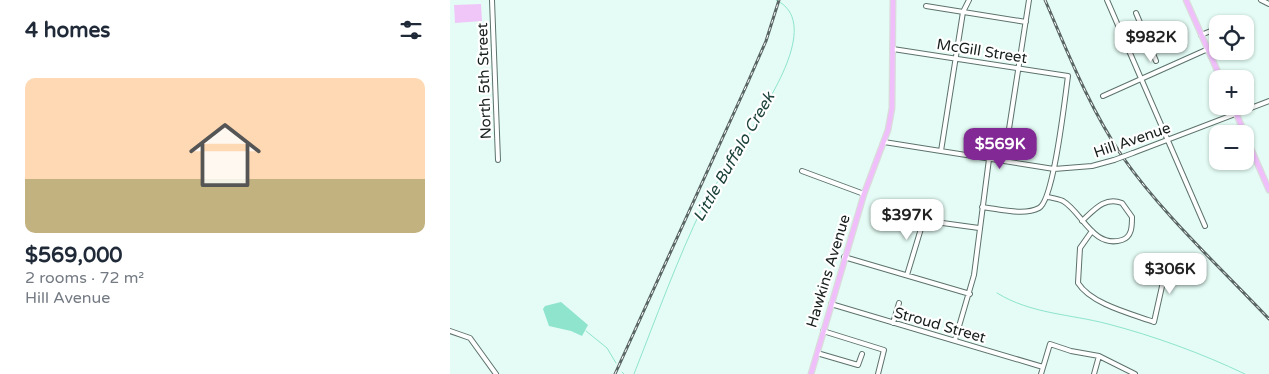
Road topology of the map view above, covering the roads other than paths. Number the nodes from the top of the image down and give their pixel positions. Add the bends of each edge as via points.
1 (492, 0) edge
2 (893, 0) edge
3 (970, 0) edge
4 (1029, 0) edge
5 (1107, 0) edge
6 (1186, 0) edge
7 (1261, 0) edge
8 (1269, 4) edge
9 (926, 6) dead end
10 (963, 12) junction
11 (1136, 13) dead end
12 (1026, 22) junction
13 (1209, 32) edge
14 (1202, 35) junction
15 (1146, 38) junction
16 (1127, 46) junction
17 (893, 49) junction
18 (1208, 49) junction
19 (955, 58) junction
20 (1156, 61) dead end
21 (1019, 68) junction
22 (1217, 70) edge
23 (1142, 78) junction
24 (1103, 96) dead end
25 (1269, 101) edge
26 (1254, 107) edge
27 (1236, 115) joint
28 (1241, 125) edge
29 (1168, 139) junction
30 (884, 142) junction
31 (941, 151) junction
32 (1254, 154) edge
33 (989, 159) junction
34 (498, 160) dead end
35 (1004, 161) junction
36 (1054, 169) junction
37 (802, 171) dead end
38 (1269, 187) edge
39 (864, 194) junction
40 (1048, 197) junction
41 (982, 207) junction
42 (1082, 221) junction
43 (1205, 226) dead end
44 (980, 228) junction
45 (1092, 232) junction
46 (844, 257) junction
47 (1167, 264) dead end
48 (907, 275) junction
49 (970, 294) junction
50 (899, 303) dead end
51 (830, 304) junction
52 (893, 323) junction
53 (450, 331) edge
54 (823, 331) junction
55 (955, 340) junction
56 (817, 353) junction
57 (862, 354) dead end
58 (1099, 356) junction
59 (1043, 367) junction
60 (496, 374) edge
61 (811, 374) edge
62 (878, 374) edge
63 (1041, 374) edge
64 (1094, 374) edge
65 (1135, 374) edge

1 - 34 street, North 5th Street
2 - 17 main road, Hawkins Avenue
3 - 10 street
4 - 12 street
5 - 16 street
6 - 14 main road
7 - 8 street
9 - 10 street
10 - 12 street
10 - 19 street
11 - 15 street
12 - 21 street
13 - 14 street
14 - 18 main road
15 - 16 street
15 - 20 street
16 - 23 street
17 - 19 street, McGill Street
17 - 30 main road, Hawkins Avenue via 892,108
18 - 22 main road
18 - 23 street
19 - 21 street, McGill Street
19 - 31 street
21 - 35 street
21 - 36 street, McGill Street via 1068,76
23 - 24 street
23 - 29 street
25 - 26 street, Hill Avenue
27 - 28 main road
27 - 29 street, Hill Avenue
29 - 36 street, Hill Avenue, bridge via 1092,166
29 - 43 street
30 - 31 street, Hill Avenue
30 - 39 main road, Hawkins Avenue
31 - 33 street, Hill Avenue
32 - 38 main road
33 - 35 street, Hill Avenue
33 - 41 street
35 - 36 street, Hill Avenue
36 - 40 street
37 - 39 street
39 - 46 main road, Hawkins Avenue
40 - 41 street via 1042,206 1030,211
40 - 42 street via 1064,202
41 - 44 street
42 - 45 street
42 - 45 street via 1104,202 1112,200 1122,203 1132,215 1130,232 1123,240 1107,240
44 - 48 street via 924,222
44 - 49 street
45 - 47 street via 1080,248 1077,278 1082,290 1091,297 1154,322
46 - 48 street
46 - 51 main road, Hawkins Avenue
48 - 49 street
49 - 55 street
50 - 52 street
51 - 52 street, Stroud Street
51 - 54 main road, Hawkins Avenue
52 - 55 street, Stroud Street
53 - 60 street via 470,338
54 - 56 main road, Hawkins Avenue
54 - 62 street via 884,350
55 - 59 street, Stroud Street
56 - 57 street via 858,365
56 - 61 main road, Hawkins Avenue
58 - 59 street via 1071,352 1050,344
58 - 64 street
58 - 65 street
59 - 63 street

